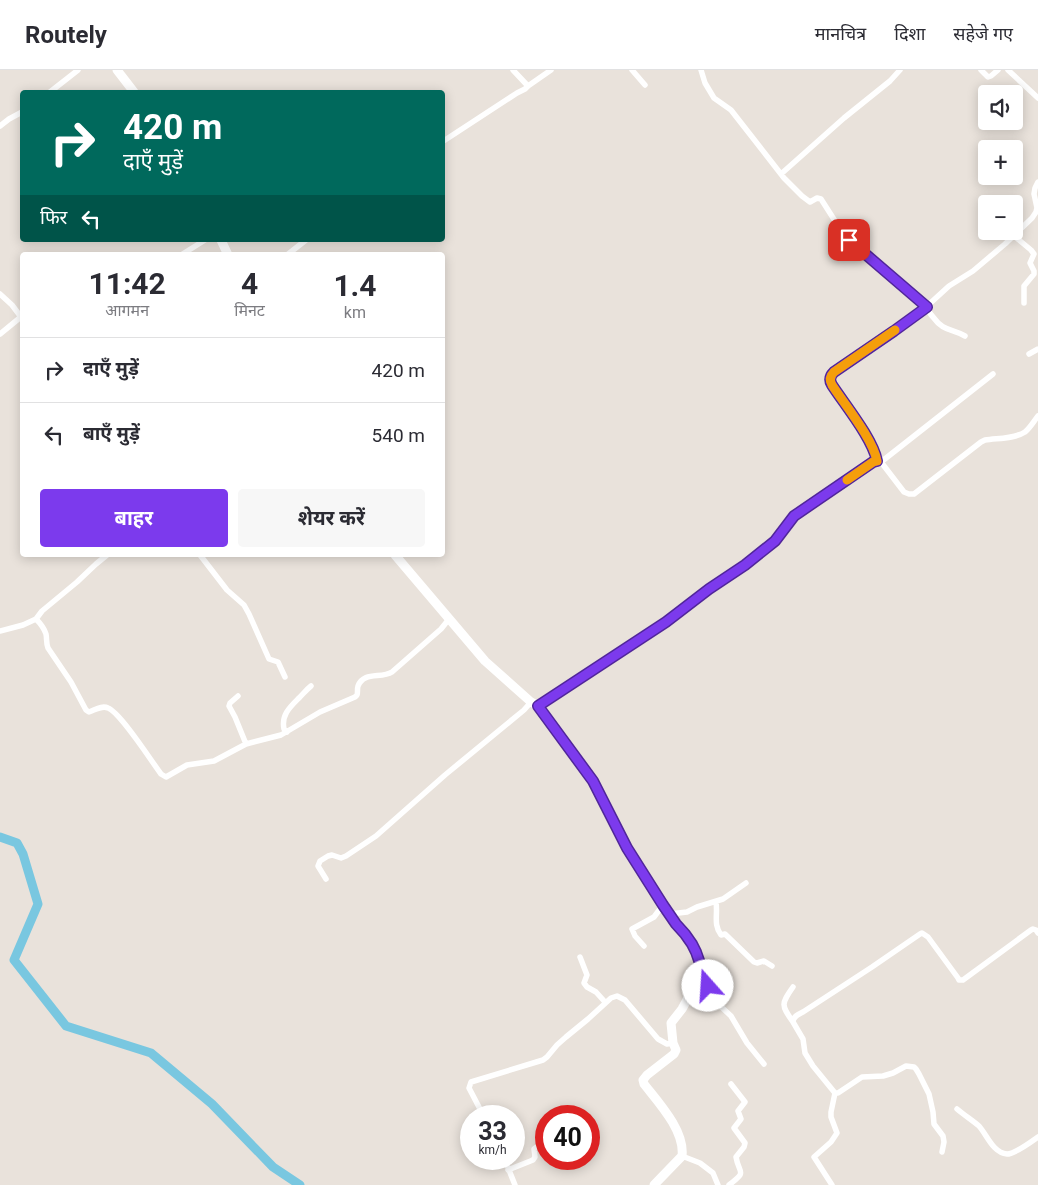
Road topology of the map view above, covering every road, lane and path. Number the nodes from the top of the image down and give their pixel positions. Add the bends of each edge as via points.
1 (78, 70) edge
2 (116, 70) edge
3 (513, 70) edge
4 (550, 70) edge
5 (632, 70) edge
6 (700, 70) edge
7 (900, 70) edge
8 (981, 70) edge
9 (998, 70) edge
10 (1008, 70) edge
11 (645, 85) dead end
12 (528, 86) junction
13 (53, 90) edge
14 (132, 90) edge
15 (1038, 98) edge
16 (20, 113) edge
17 (0, 126) edge
18 (445, 140) edge
19 (781, 174) junction
20 (1038, 182) edge
21 (1023, 226) edge
22 (1008, 240) edge
23 (1019, 240) edge
24 (202, 242) edge
25 (303, 242) edge
26 (186, 252) edge
27 (291, 252) edge
28 (0, 294) edge
29 (1024, 303) dead end
30 (927, 307) junction
31 (20, 315) edge
32 (20, 319) edge
33 (0, 334) edge
34 (965, 336) dead end
35 (1038, 349) edge
36 (1029, 354) dead end
37 (993, 374) dead end
38 (1038, 416) edge
39 (879, 461) junction
40 (105, 557) edge
41 (202, 557) edge
42 (397, 557) edge
43 (36, 618) junction
44 (449, 619) junction
45 (0, 631) edge
46 (285, 677) dead end
47 (311, 686) dead end
48 (238, 696) dead end
49 (534, 704) junction
50 (287, 732) junction
51 (246, 744) junction
52 (326, 879) dead end
53 (746, 883) dead end
54 (716, 902) junction
55 (663, 905) junction
56 (670, 914) junction
57 (1038, 933) edge
58 (644, 946) dead end
59 (580, 957) dead end
60 (772, 966) dead end
61 (792, 987) dead end
62 (706, 990) junction
63 (605, 1002) junction
64 (793, 1022) junction
65 (673, 1043) junction
66 (764, 1064) dead end
67 (731, 1084) dead end
68 (835, 1093) junction
69 (478, 1105) edge
70 (957, 1109) dead end
71 (1038, 1137) edge
72 (942, 1152) dead end
73 (682, 1156) junction
74 (508, 1170) edge
75 (515, 1185) edge
76 (654, 1185) edge
77 (718, 1185) edge
78 (729, 1185) edge
79 (832, 1185) edge

1 - 13 street
2 - 14 street
3 - 12 street
4 - 12 street
5 - 11 street
6 - 19 street via 711,93 731,110
7 - 19 street
8 - 9 street via 988,77
10 - 15 street
12 - 18 street
16 - 17 street
19 - 30 street via 807,201 821,199 847,239
20 - 21 street via 1034,194 1036,212
22 - 30 street via 973,272 948,286
23 - 29 street via 1034,254 1030,263 1034,276 1024,286
24 - 26 street
25 - 27 street
28 - 31 street
30 - 34 street via 939,325
30 - 39 street via 830,376 830,382
32 - 33 street
35 - 36 street
37 - 39 street
38 - 39 street via 1022,433 981,442 914,494 904,492
39 - 49 street via 794,516 775,541 666,622
40 - 43 street
41 - 46 street via 227,590 244,605 269,659 278,662
42 - 44 street
43 - 45 street
43 - 51 street via 45,633 48,648 86,710 106,707 114,712 164,776 187,765 218,759
44 - 49 street via 485,661
44 - 50 street via 392,672 366,678 358,687 356,696
47 - 50 street via 293,702 285,716 283,724
48 - 51 street via 229,706
49 - 52 street via 445,775 376,836 346,856 332,855 322,859 318,866
49 - 55 street via 593,781 627,848
50 - 51 street
53 - 54 street
54 - 56 street via 688,912
54 - 60 street via 716,927 721,935 725,934 754,962 764,961
55 - 56 street
55 - 58 street via 654,917 632,929
56 - 62 street via 696,952 708,986
57 - 64 street via 1031,930 961,980 922,933 794,1017
59 - 63 street via 587,974 584,983
61 - 64 street via 784,1007
62 - 65 street via 689,996 671,1022
62 - 66 street via 731,1016
63 - 65 street via 615,996 625,1000 658,1039 667,1044
63 - 69 street via 545,1059 470,1083 469,1088
64 - 68 street via 803,1039 805,1053
65 - 73 street via 674,1054 643,1080 669,1116 678,1134
67 - 78 street via 745,1102 738,1111 741,1118 734,1128 745,1143 736,1157 741,1175
68 - 72 street via 862,1077 883,1076 906,1066 914,1067 929,1094 934,1124 943,1136
68 - 79 street via 831,1116 836,1135 814,1158
70 - 71 street via 980,1127 1005,1154
73 - 76 street
73 - 77 street via 700,1163 712,1173
74 - 75 street

